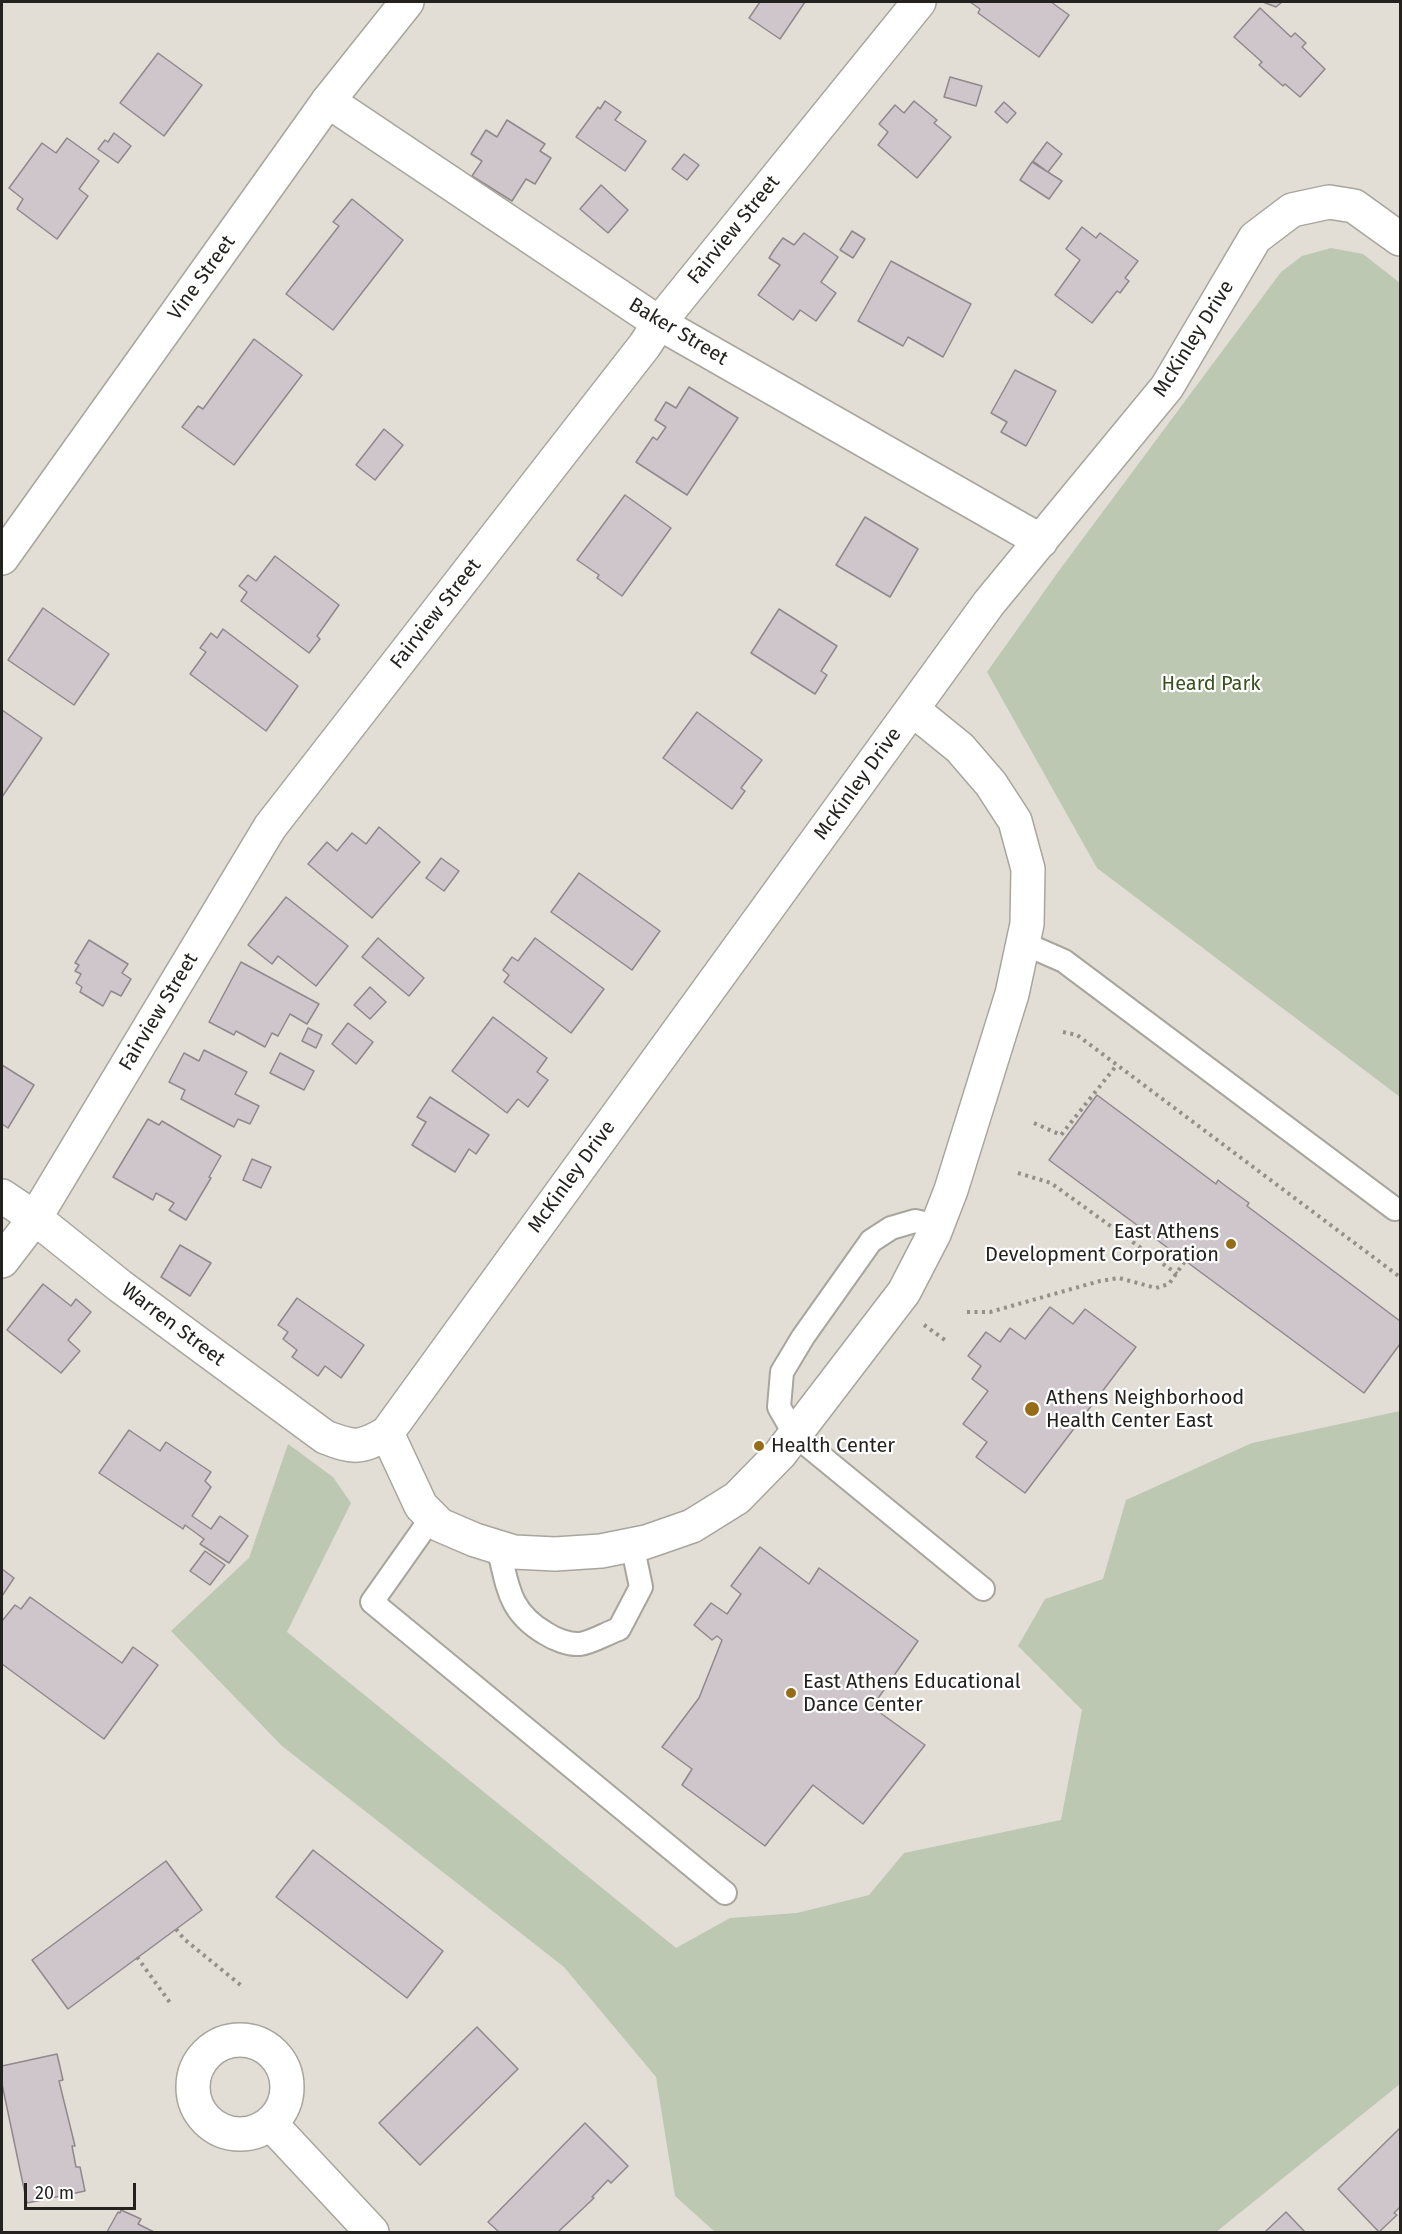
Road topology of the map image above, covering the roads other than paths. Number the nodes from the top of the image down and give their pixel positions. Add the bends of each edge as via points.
1 (407, 2) edge
2 (919, 2) edge
3 (328, 101) junction
4 (1401, 239) edge
5 (659, 323) junction
6 (1041, 541) junction
7 (2, 558) edge
8 (912, 710) junction
9 (1023, 943) junction
10 (2, 1196) edge
11 (1395, 1209) dead end
12 (35, 1218) junction
13 (937, 1226) junction
14 (2, 1261) edge
15 (387, 1433) junction
16 (795, 1435) junction
17 (432, 1517) junction
18 (632, 1544) junction
19 (498, 1547) junction
20 (983, 1589) dead end
21 (725, 1893) dead end
22 (271, 2124) dead end
23 (372, 2232) edge

1 - 3 street, Vine Street
2 - 5 street, Fairview Street
3 - 5 street, Baker Street
3 - 7 street, Vine Street
4 - 6 street, McKinley Drive via 1354,206 1329,202 1292,210 1255,238 1167,387
5 - 6 street, Baker Street
5 - 12 street, Fairview Street via 270,827
6 - 8 street, McKinley Drive via 989,603
8 - 9 street via 960,748 991,784 1015,822 1028,869 1028,924
8 - 15 street, McKinley Drive
9 - 11 lane via 1064,960
9 - 13 street via 1012,994
10 - 12 street, Warren Street
12 - 14 street, Fairview Street
12 - 15 street, Warren Street via 120,1286 325,1437 349,1446 369,1444
13 - 16 street via 904,1292
13 - 16 lane via 915,1221 891,1228 871,1241 803,1337 782,1372 779,1407
15 - 17 street via 421,1506
16 - 18 street via 737,1498 692,1526
16 - 20 lane
17 - 19 street via 440,1525
17 - 21 lane via 372,1602
18 - 19 street via 555,1554 514,1552
18 - 19 lane via 641,1587 636,1598 619,1629 579,1644 555,1639 519,1613 508,1590
22 - 23 street

